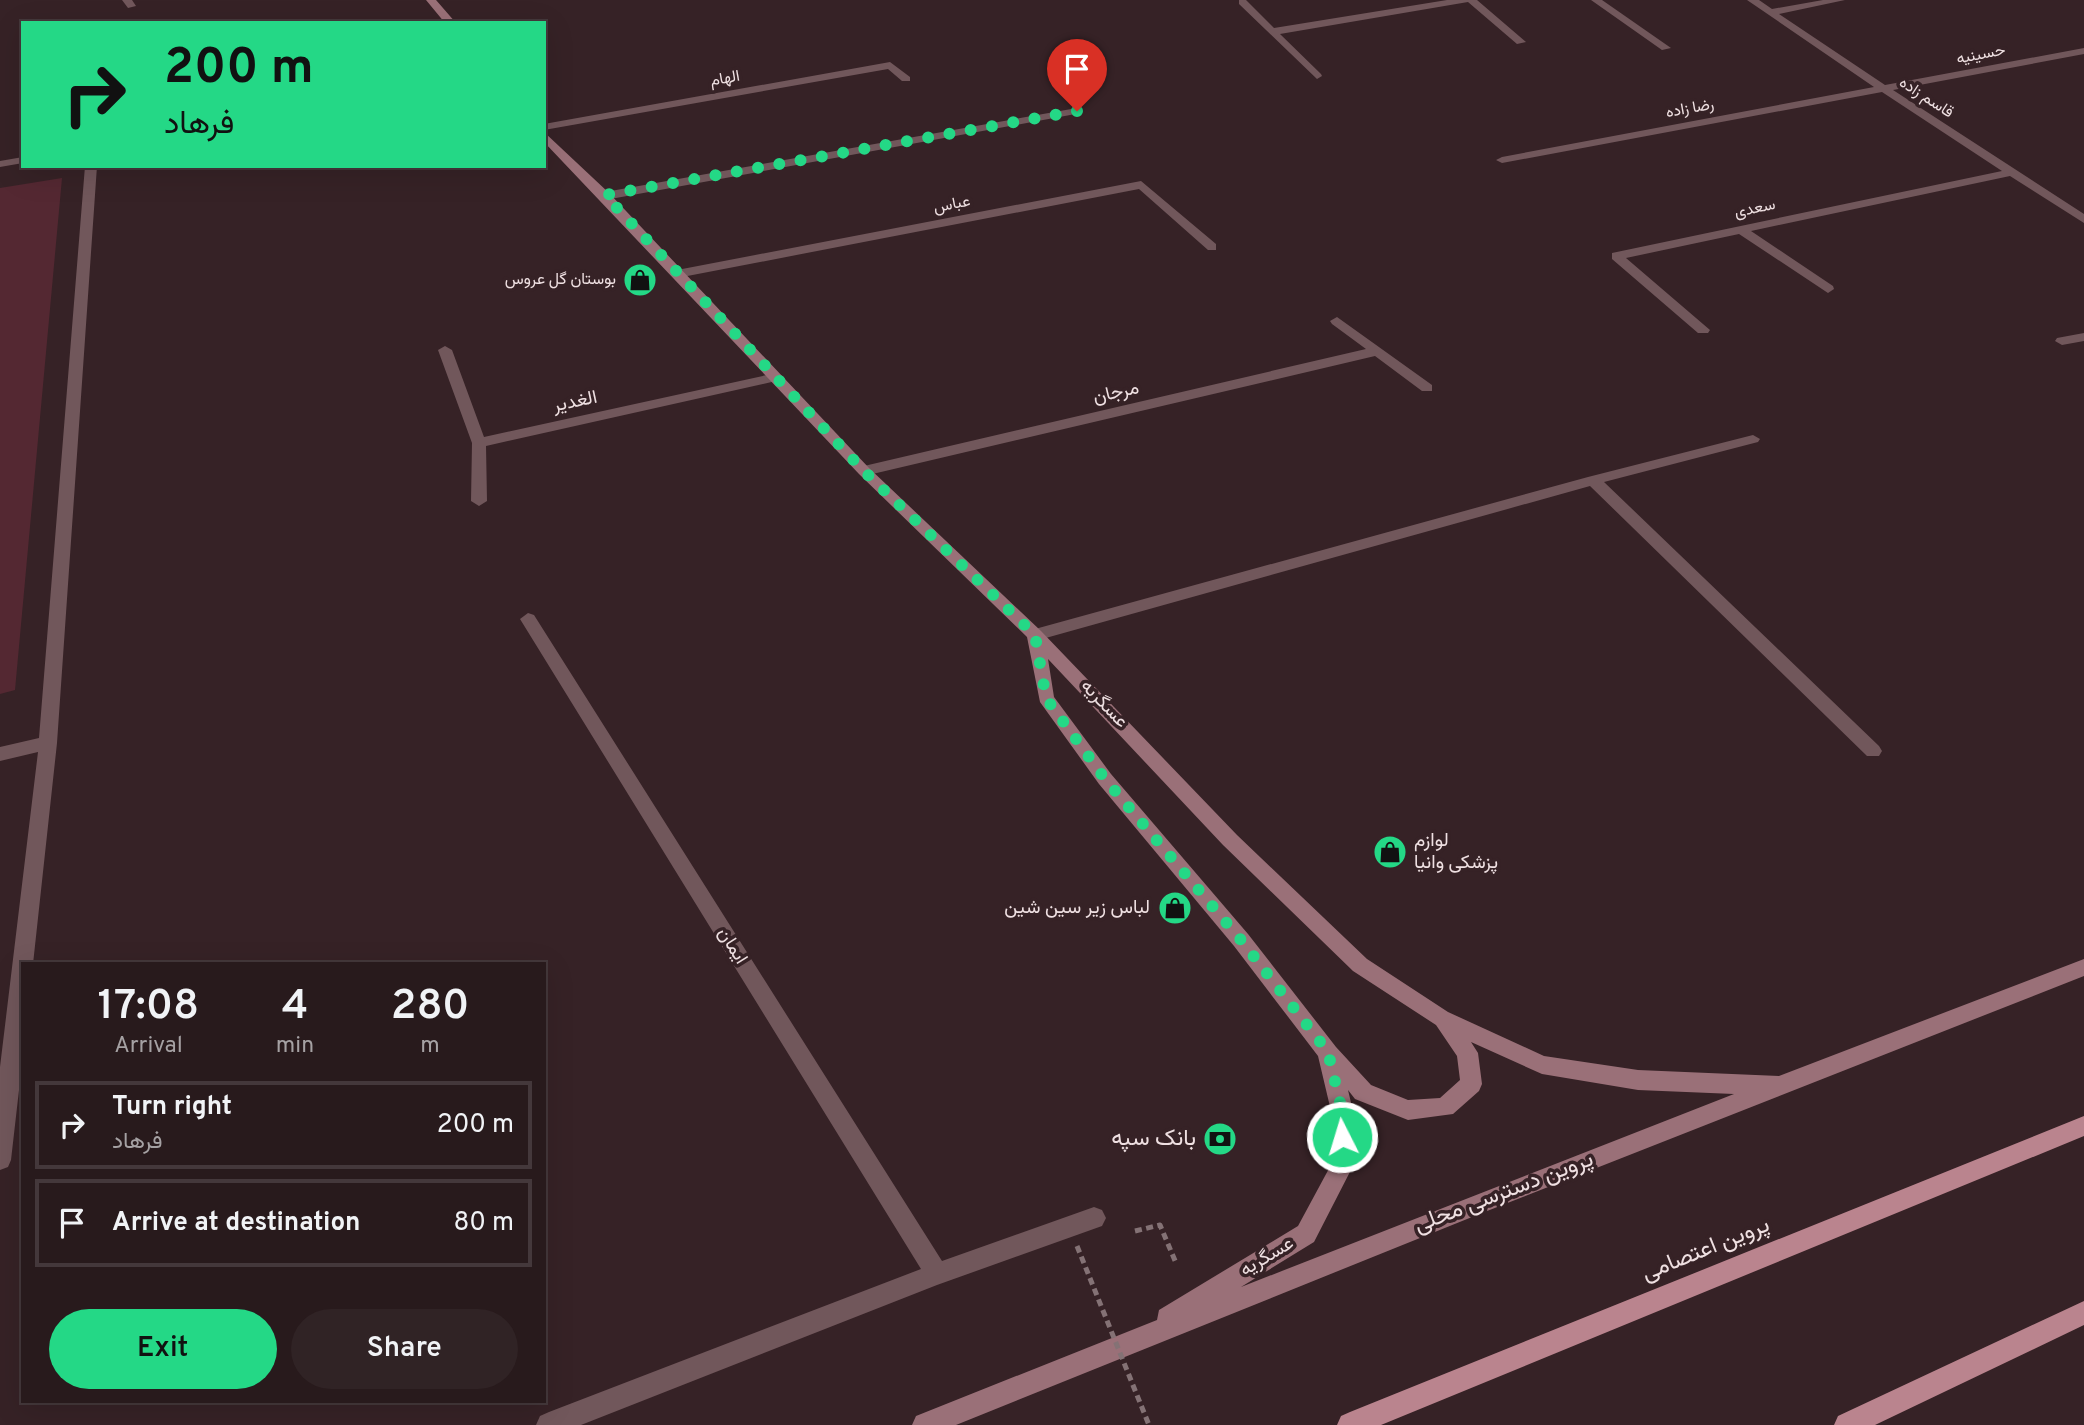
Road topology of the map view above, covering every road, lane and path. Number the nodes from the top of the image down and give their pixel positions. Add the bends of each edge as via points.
1 (431, 0) edge
2 (1465, 0) edge
3 (1471, 0) edge
4 (1596, 0) edge
5 (1752, 0) edge
6 (1840, 0) edge
7 (1242, 2) edge
8 (1771, 12) junction
9 (450, 21) edge
10 (1271, 32) junction
11 (1521, 42) dead end
12 (1666, 48) dead end
13 (2082, 53) edge
14 (1317, 76) dead end
15 (906, 79) dead end
16 (1884, 89) junction
17 (1077, 111) dead end
18 (546, 127) edge
19 (546, 137) edge
20 (21, 160) edge
21 (1502, 160) dead end
22 (0, 164) edge
23 (91, 168) edge
24 (2011, 172) junction
25 (605, 195) junction
26 (2084, 219) edge
27 (1740, 229) junction
28 (1212, 247) dead end
29 (677, 274) junction
30 (1828, 289) dead end
31 (1337, 321) dead end
32 (1703, 330) dead end
33 (2084, 337) edge
34 (2062, 341) dead end
35 (445, 350) dead end
36 (1377, 351) junction
37 (776, 377) junction
38 (1427, 388) dead end
39 (1753, 439) dead end
40 (479, 443) junction
41 (864, 471) junction
42 (1593, 480) junction
43 (479, 501) dead end
44 (528, 619) dead end
45 (1035, 635) junction
46 (48, 743) junction
47 (1872, 751) dead end
48 (0, 754) edge
49 (23, 962) edge
50 (2084, 967) edge
51 (21, 978) edge
52 (1441, 1018) junction
53 (1328, 1052) junction
54 (1779, 1086) junction
55 (2084, 1126) edge
56 (0, 1160) edge
57 (1094, 1217) dead end
58 (1077, 1246) dead end
59 (937, 1274) junction
60 (2084, 1313) edge
61 (1124, 1344) junction
62 (549, 1425) edge
63 (925, 1425) edge
64 (1149, 1425) edge
65 (1350, 1425) edge
66 (1847, 1425) edge

1 - 9 main road
2 - 10 street
3 - 11 street
4 - 12 street
5 - 8 street, قاسم زاده
6 - 8 street
7 - 10 street
8 - 16 street, قاسم زاده
10 - 14 street
13 - 16 street, حسینیه
15 - 18 street, الهام via 890,65
16 - 21 street, رضا زاده
16 - 24 street, قاسم زاده
17 - 25 street
19 - 25 main road, عسگریه
20 - 22 street
23 - 46 street
24 - 26 street, قاسم زاده
24 - 27 street, سعدی
25 - 29 main road, عسگریه
27 - 30 street
27 - 32 street, سعدی via 1616,256
28 - 29 street, عباس via 1141,185
29 - 37 main road, عسگریه
31 - 36 street
33 - 34 street
35 - 40 street
36 - 38 street
36 - 41 street, مرجان
37 - 40 street, الغدیر
37 - 41 main road, عسگریه
39 - 42 street
40 - 43 street
41 - 45 main road, عسگریه
42 - 45 street
42 - 47 street
44 - 59 street, ایمان
45 - 52 main road, عسگریه via 1230,840 1360,965
45 - 53 main road, عسگریه via 1046,698 1105,779
46 - 48 street
46 - 49 street
50 - 54 main road, پروین دسترسی محلی
51 - 56 street
52 - 53 main road via 1467,1053 1471,1084 1445,1107 1408,1110 1363,1092
52 - 54 main road, عسگریه via 1542,1065 1637,1080
53 - 61 main road, عسگریه via 1342,1111 1343,1164 1306,1234
54 - 61 main road, پروین دسترسی محلی
55 - 65 main road, پروین اعتصامی
57 - 59 street
58 - 64 path, bridge
59 - 62 street
60 - 66 main road
61 - 63 main road, پروین دسترسی محلی

